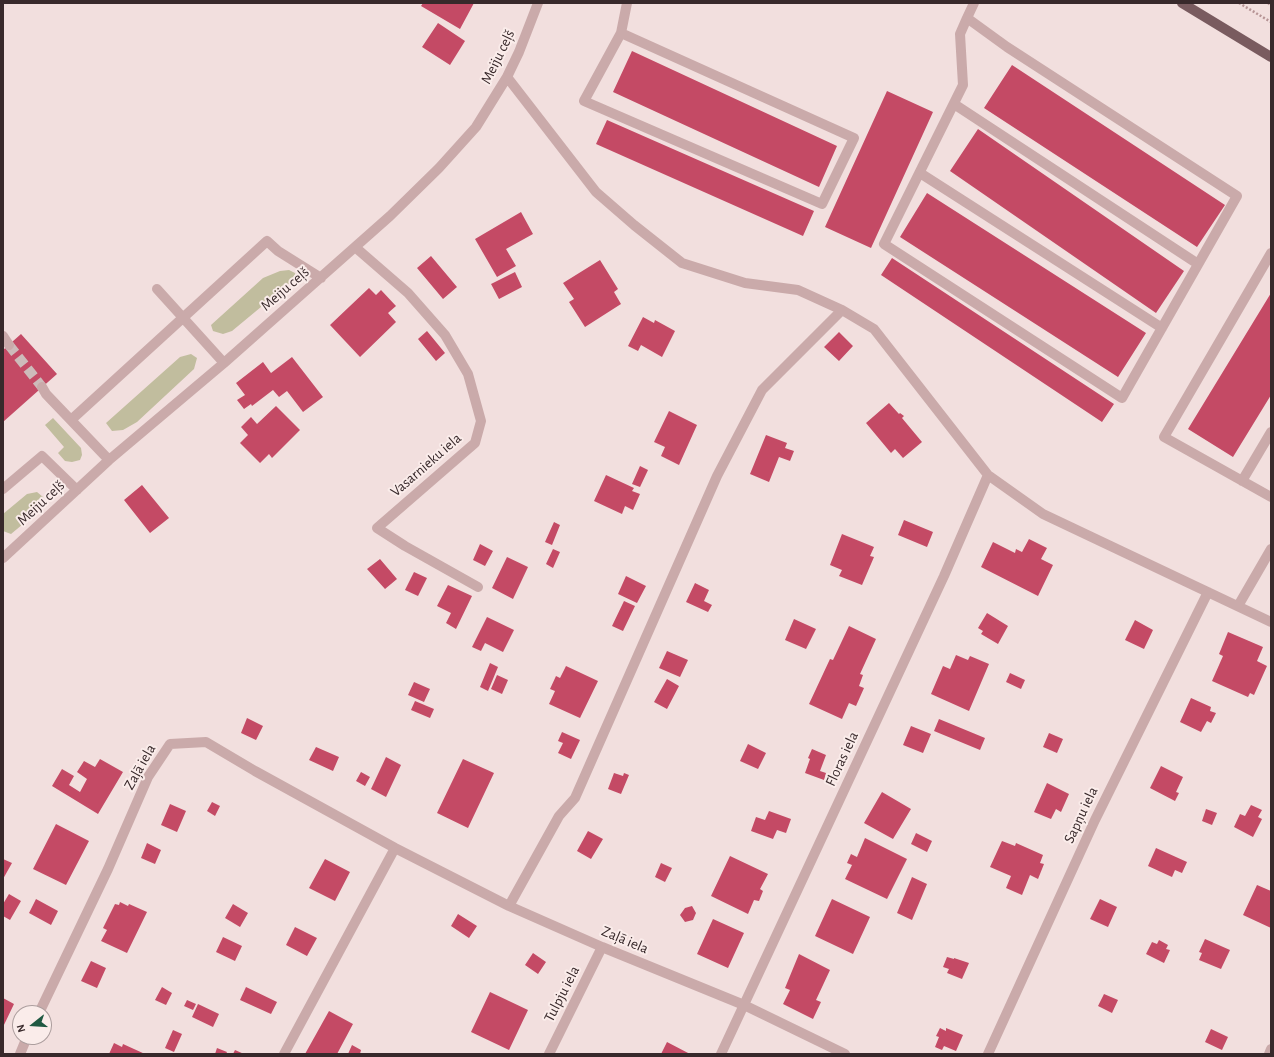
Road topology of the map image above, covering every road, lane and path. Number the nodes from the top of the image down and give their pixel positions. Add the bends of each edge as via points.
1 (538, 3) edge
2 (626, 3) edge
3 (974, 3) edge
4 (1182, 3) edge
5 (1239, 3) edge
6 (1268, 3) edge
7 (1271, 5) edge
8 (967, 18) junction
9 (1271, 22) edge
10 (621, 32) junction
11 (1271, 57) edge
12 (507, 77) junction
13 (954, 104) junction
14 (920, 173) junction
15 (355, 247) junction
16 (1271, 253) edge
17 (1198, 264) junction
18 (321, 278) junction
19 (157, 289) dead end
20 (842, 310) junction
21 (182, 318) junction
22 (1162, 328) junction
23 (3, 336) edge
24 (9, 345) tunnel mouth
25 (224, 363) junction
26 (42, 387) tunnel mouth
27 (71, 420) junction
28 (1271, 432) edge
29 (109, 460) junction
30 (988, 475) junction
31 (1242, 481) junction
32 (3, 489) edge
33 (77, 490) junction
34 (1271, 497) edge
35 (1271, 549) edge
36 (4, 555) edge
37 (478, 587) dead end
38 (1208, 592) junction
39 (1238, 606) junction
40 (1271, 622) edge
41 (395, 848) junction
42 (509, 906) junction
43 (602, 947) junction
44 (43, 1005) edge
45 (744, 1005) junction
46 (1271, 1049) edge
47 (284, 1054) edge
48 (549, 1054) edge
49 (721, 1054) edge
50 (845, 1054) edge
51 (988, 1054) edge
52 (1269, 1054) edge

1 - 12 street, Meiju ceļš
2 - 10 street
3 - 8 street
4 - 11 main road
5 - 9 path
6 - 7 path
8 - 13 street via 960,34 963,85
8 - 17 street via 1007,47 1237,196
10 - 10 street via 854,138 822,204 584,100
12 - 15 street, Meiju ceļš via 476,127 439,168
12 - 20 street via 596,192 682,263 745,283 798,290
13 - 14 street
13 - 17 street
14 - 22 street
14 - 22 street via 884,244 1122,398
15 - 18 street, Meiju ceļš
15 - 37 street, Vasarnieku iela via 408,293 445,335 468,374 481,421 475,442 377,528
16 - 31 street via 1164,437
17 - 22 street
18 - 21 street via 278,251 267,241
18 - 25 street, Meiju ceļš
19 - 21 street
20 - 30 street via 874,329
20 - 42 street via 762,390 717,476 575,798 559,816
21 - 25 street
21 - 27 street
23 - 24 street
25 - 29 street, Meiju ceļš
26 - 27 street
27 - 29 street
28 - 31 street
29 - 33 street, Meiju ceļš
30 - 38 street via 1043,514
30 - 45 street, Floras iela via 944,576
31 - 34 street
32 - 33 street via 42,456
33 - 36 street, Meiju ceļš
35 - 39 street
38 - 39 street
38 - 51 street, Sapņu iela via 1095,820
39 - 40 street
41 - 42 street, Zaļā iela
41 - 44 street, Zaļā iela via 206,742 170,744 148,777 108,869
41 - 47 street
42 - 43 street, Zaļā iela
43 - 45 street, Zaļā iela
43 - 48 street, Tulpju iela
45 - 49 street, Floras iela
45 - 50 street, Zaļā iela
46 - 52 street

